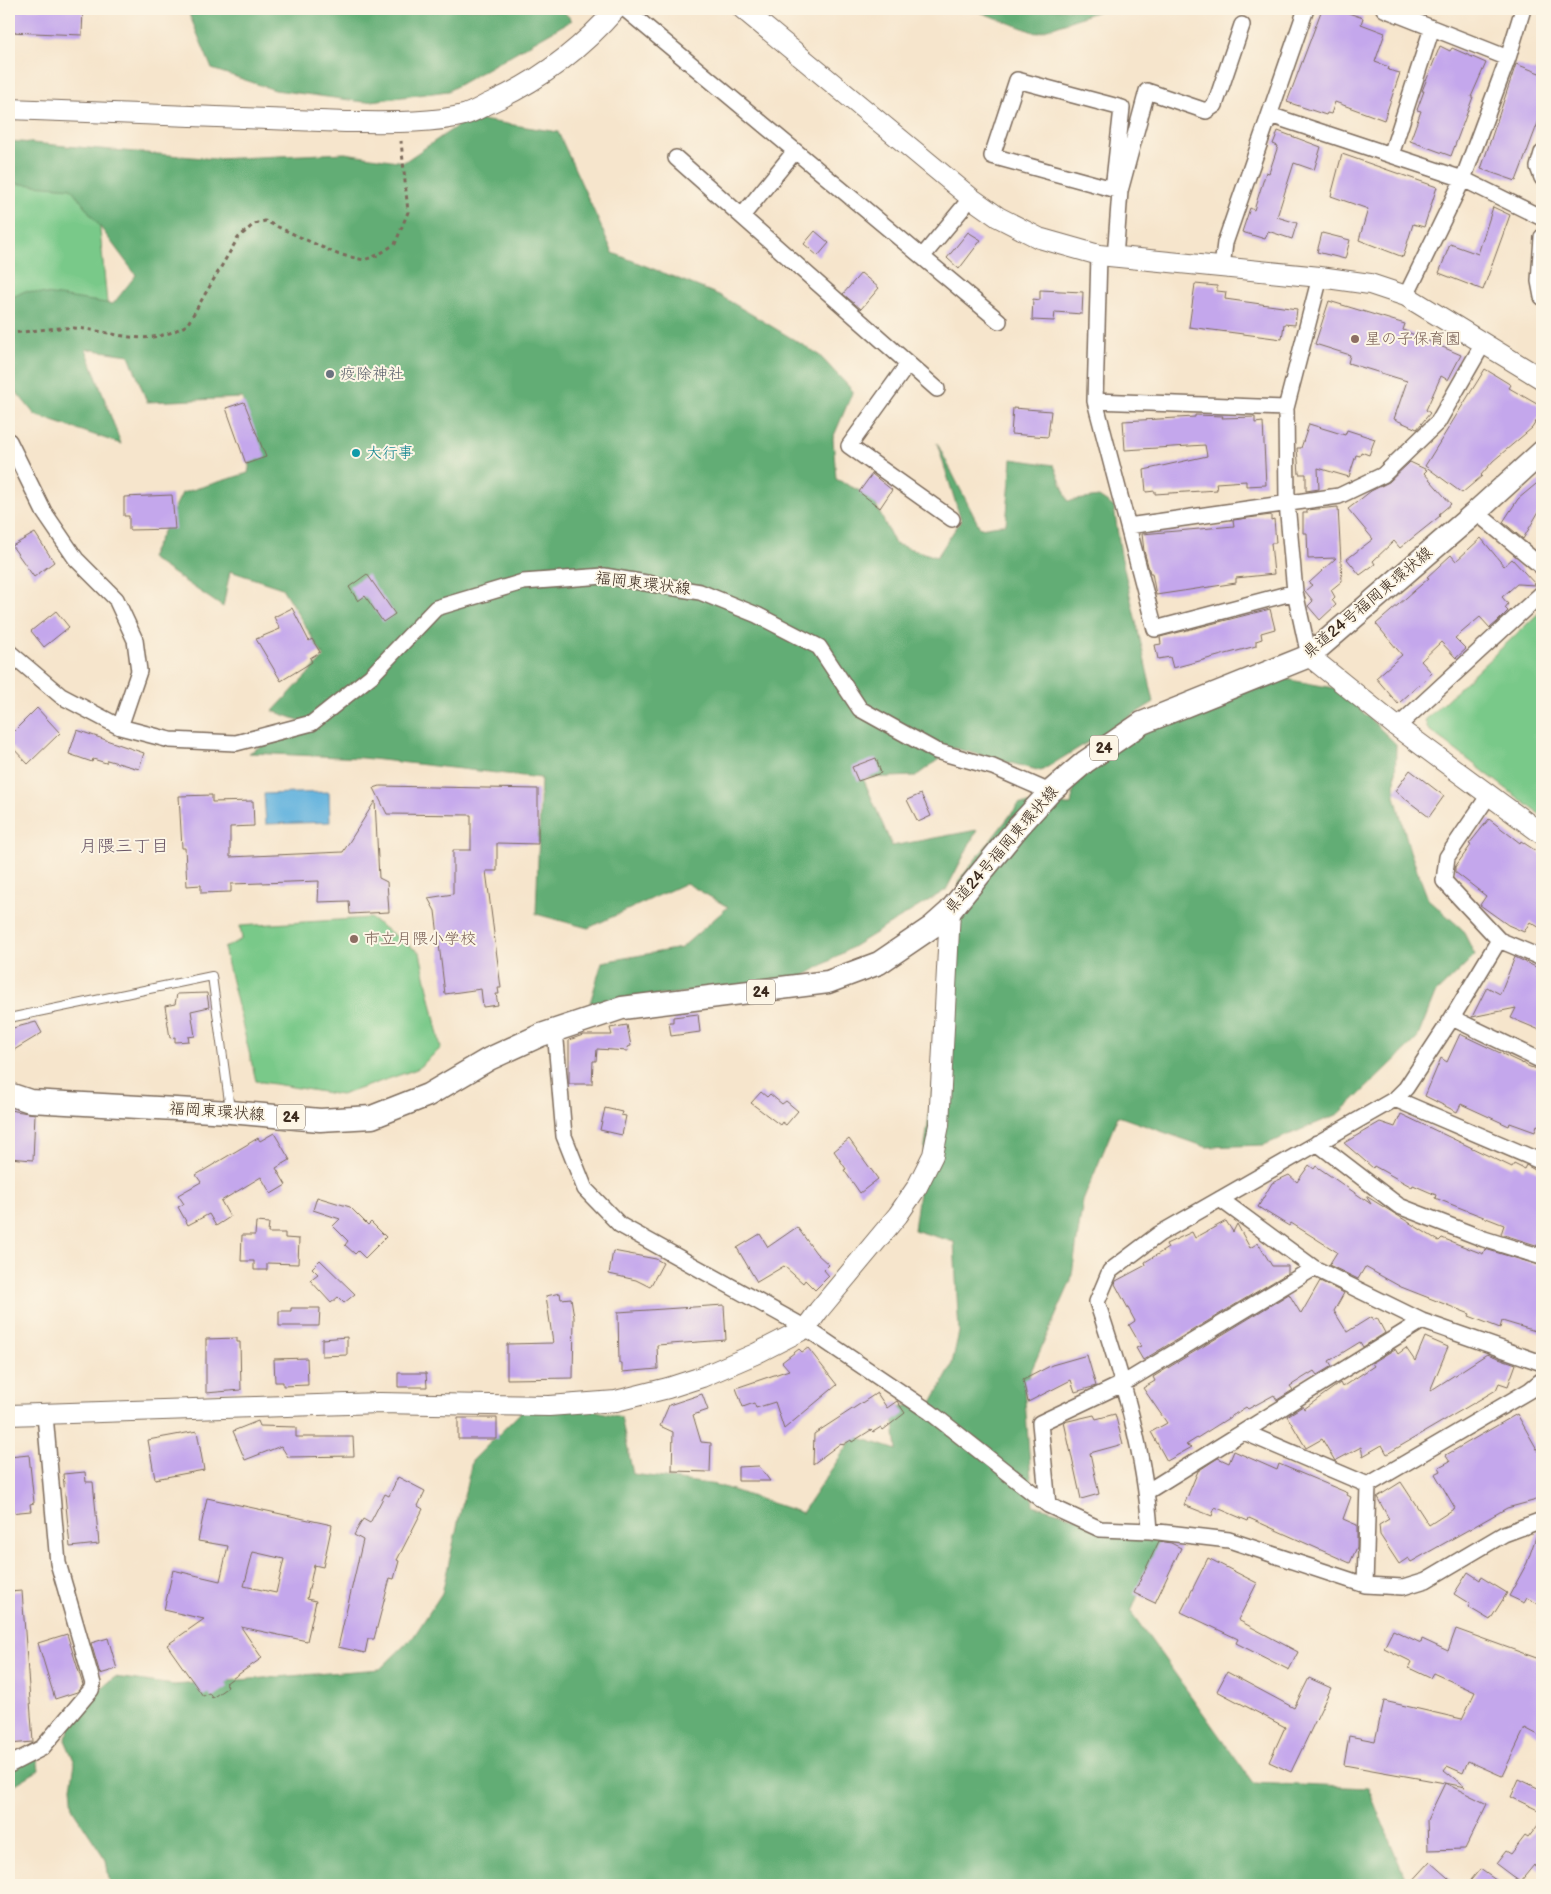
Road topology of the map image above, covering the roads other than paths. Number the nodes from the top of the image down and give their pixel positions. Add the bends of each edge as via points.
1 (616, 9) edge
2 (625, 9) edge
3 (743, 9) edge
4 (1306, 9) edge
5 (1384, 9) edge
6 (1523, 9) edge
7 (1242, 25) dead end
8 (1432, 28) junction
9 (1508, 58) junction
10 (9, 110) edge
11 (1270, 115) junction
12 (795, 151) junction
13 (1542, 153) edge
14 (1391, 155) junction
15 (676, 158) dead end
16 (1542, 178) edge
17 (1463, 179) junction
18 (1120, 191) junction
19 (971, 198) junction
20 (742, 216) junction
21 (1542, 218) edge
22 (1542, 236) edge
23 (1107, 256) junction
24 (922, 257) junction
25 (1222, 267) junction
26 (1320, 277) junction
27 (1406, 296) junction
28 (1542, 297) edge
29 (999, 321) dead end
30 (1484, 342) junction
31 (908, 364) junction
32 (1542, 379) edge
33 (937, 388) dead end
34 (1095, 401) junction
35 (1286, 408) junction
36 (9, 441) edge
37 (1542, 452) edge
38 (1287, 503) junction
39 (1476, 512) junction
40 (952, 519) dead end
41 (1128, 526) junction
42 (1542, 567) edge
43 (1295, 592) junction
44 (1542, 593) edge
45 (9, 652) edge
46 (1309, 656) junction
47 (120, 727) junction
48 (1398, 727) junction
49 (1050, 792) junction
50 (1489, 795) junction
51 (1542, 834) edge
52 (950, 911) junction
53 (1499, 940) junction
54 (1542, 958) edge
55 (9, 1018) edge
56 (1452, 1018) junction
57 (555, 1029) junction
58 (1542, 1061) edge
59 (9, 1094) edge
60 (1395, 1099) junction
61 (230, 1112) junction
62 (1317, 1144) junction
63 (1542, 1162) edge
64 (1220, 1199) junction
65 (1542, 1256) edge
66 (1314, 1268) junction
67 (1422, 1321) junction
68 (806, 1328) junction
69 (1542, 1363) edge
70 (1542, 1380) edge
71 (1124, 1383) junction
72 (1536, 1392) edge
73 (9, 1415) edge
74 (45, 1415) junction
75 (1244, 1432) junction
76 (1368, 1485) junction
77 (1148, 1492) junction
78 (1048, 1505) junction
79 (1542, 1520) edge
80 (1150, 1531) junction
81 (1365, 1585) junction
82 (9, 1764) edge

1 - 10 street via 577,50 531,82 464,115 399,122
2 - 12 street
3 - 19 street
4 - 11 street
5 - 8 street
6 - 9 street
7 - 18 street via 1215,105 1206,111 1147,91
8 - 9 street
8 - 14 street
9 - 17 street
11 - 14 street
11 - 25 street via 1225,243
12 - 20 street
12 - 24 street
13 - 16 street via 1538,167
14 - 17 street
15 - 20 street
17 - 21 street
17 - 27 street
18 - 18 street via 1114,180 1122,108 1017,80 992,156
18 - 23 street
19 - 23 street via 998,217 1039,238
19 - 24 street
20 - 31 street
22 - 28 street via 1539,281
23 - 25 street
23 - 34 street
24 - 29 street
25 - 26 street
26 - 27 street via 1370,284
26 - 35 street
27 - 30 street
30 - 32 street
30 - 38 street via 1438,422 1383,475 1339,496
31 - 33 street
31 - 40 street via 849,446
34 - 35 street
34 - 41 street
35 - 38 street
36 - 47 street via 44,512 76,558 116,599 135,640 139,671
37 - 39 main road, 県道24号福岡東環状線 / 24
38 - 41 street
38 - 43 street
39 - 42 street
39 - 46 main road, 県道24号福岡東環状線 / 24
41 - 43 street via 1156,629
43 - 46 street
44 - 48 street
45 - 47 street, 福岡東環状線 via 61,696
46 - 48 street
46 - 49 main road, 県道24号福岡東環状線 / 24 via 1142,723 1084,762
47 - 49 street, 福岡東環状線 via 170,740 236,743 312,723 371,676 436,608 523,582 604,576 700,592 757,615 819,648 860,709 936,752 993,767
48 - 50 street
49 - 52 main road, 県道24号福岡東環状線 / 24
50 - 51 street
50 - 53 street via 1447,857 1444,881
52 - 57 main road, 県道24号福岡東環状線 / 24 via 879,963 828,982 622,1008
52 - 68 street via 939,1125 933,1154 917,1187 898,1215
53 - 54 street
53 - 56 street
55 - 61 lane via 212,976
56 - 58 street
56 - 60 street via 1406,1088
57 - 61 main road, 福岡東環状線 / 24 via 489,1059 428,1095 372,1116 320,1120
57 - 68 street via 564,1136 585,1189 620,1225
59 - 61 main road, 福岡東環状線 / 24 via 30,1101
60 - 62 street
60 - 63 street
62 - 64 street
62 - 65 street via 1400,1206 1484,1239
64 - 66 street
64 - 71 street via 1159,1234 1110,1271 1098,1302
66 - 67 street
66 - 71 street
67 - 69 street
67 - 75 street
68 - 74 street via 702,1377 616,1401 549,1406 379,1403
68 - 78 street via 930,1412
70 - 72 street
71 - 77 street
71 - 78 street via 1040,1423
72 - 76 street
73 - 74 street
74 - 82 street via 58,1563 93,1684 92,1690 42,1748
75 - 76 street
75 - 77 street
76 - 81 street
77 - 80 street
78 - 80 street via 1100,1530
79 - 81 street via 1504,1534 1426,1580 1403,1587
80 - 81 street via 1229,1540

